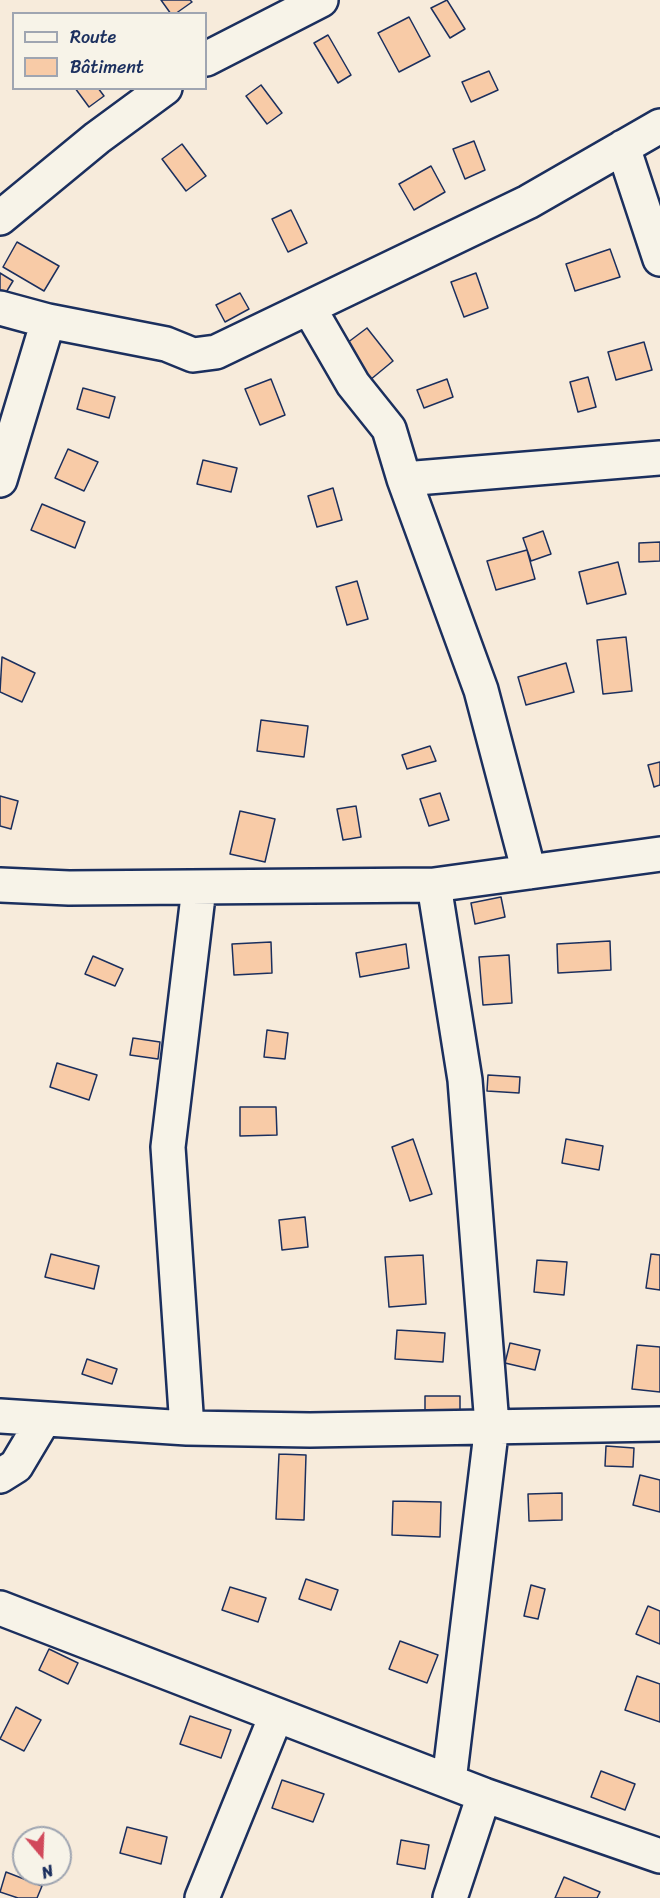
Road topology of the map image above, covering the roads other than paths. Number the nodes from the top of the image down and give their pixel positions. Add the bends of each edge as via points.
1 (321, 0) edge
2 (207, 58) edge
3 (162, 90) edge
4 (660, 126) edge
5 (623, 147) junction
6 (0, 218) edge
7 (660, 259) edge
8 (0, 308) edge
9 (309, 308) junction
10 (48, 321) junction
11 (660, 458) edge
12 (404, 478) junction
13 (0, 480) edge
14 (660, 854) edge
15 (529, 872) junction
16 (0, 885) edge
17 (434, 885) junction
18 (199, 888) junction
19 (0, 1416) edge
20 (44, 1419) junction
21 (660, 1424) edge
22 (492, 1425) junction
23 (187, 1428) junction
24 (0, 1476) edge
25 (0, 1608) edge
26 (276, 1716) junction
27 (449, 1780) junction
28 (484, 1796) junction
29 (660, 1856) edge
30 (202, 1898) edge
31 (450, 1898) edge

1 - 2 street
3 - 6 street
4 - 5 street
5 - 7 street
5 - 9 street via 528,202
8 - 10 street
9 - 10 street via 216,352 193,355 166,344
9 - 12 street via 353,384 389,429
10 - 13 street
11 - 12 street
12 - 15 street via 482,690
14 - 15 street
15 - 17 street
16 - 18 street
17 - 18 street
17 - 22 street via 465,1080
18 - 23 street via 168,1147
19 - 20 street
20 - 23 street
20 - 24 street via 16,1466
21 - 22 street
22 - 23 street via 310,1430
22 - 27 street
25 - 26 street
26 - 27 street
26 - 30 street
27 - 28 street
28 - 29 street
28 - 31 street

